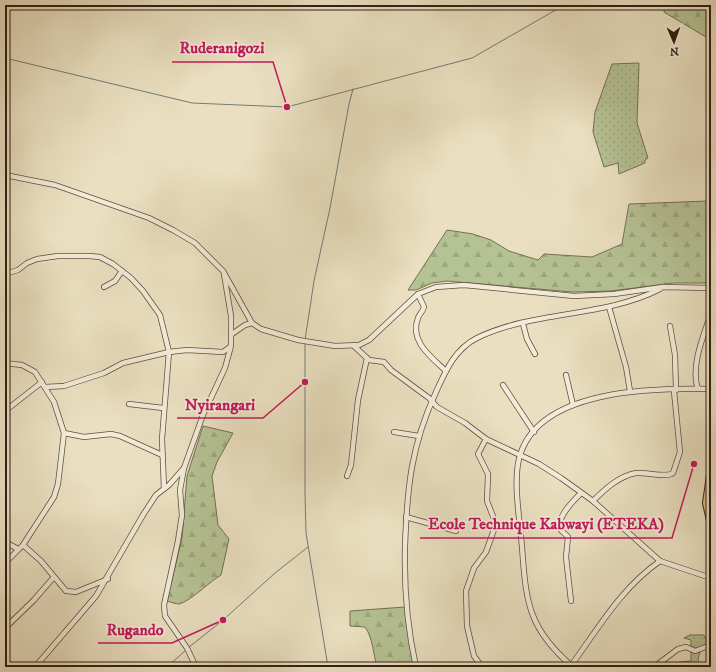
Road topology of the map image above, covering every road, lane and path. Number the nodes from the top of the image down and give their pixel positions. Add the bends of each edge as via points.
1 (5, 175) edge
2 (223, 270) junction
3 (122, 271) junction
4 (5, 274) edge
5 (104, 287) dead end
6 (663, 287) junction
7 (711, 288) edge
8 (418, 294) junction
9 (609, 307) junction
10 (711, 313) edge
11 (252, 323) junction
12 (523, 324) junction
13 (670, 326) dead end
14 (232, 334) junction
15 (231, 346) junction
16 (354, 346) junction
17 (169, 352) junction
18 (535, 354) dead end
19 (367, 358) junction
20 (5, 363) edge
21 (446, 371) junction
22 (566, 375) dead end
23 (42, 382) junction
24 (503, 385) dead end
25 (45, 387) junction
26 (698, 389) junction
27 (711, 389) edge
28 (675, 390) junction
29 (630, 392) junction
30 (432, 401) junction
31 (129, 404) dead end
32 (574, 405) junction
33 (163, 408) junction
34 (5, 411) edge
35 (394, 432) dead end
36 (534, 432) junction
37 (64, 433) junction
38 (419, 436) junction
39 (486, 439) junction
40 (162, 455) junction
41 (520, 455) junction
42 (184, 468) junction
43 (711, 468) edge
44 (347, 476) dead end
45 (164, 489) junction
46 (581, 493) junction
47 (593, 501) junction
48 (406, 518) junction
49 (711, 526) edge
50 (456, 531) dead end
51 (5, 542) edge
52 (23, 544) junction
53 (18, 549) junction
54 (660, 561) junction
55 (5, 563) edge
56 (54, 577) junction
57 (711, 578) edge
58 (108, 579) junction
59 (570, 601) dead end
60 (5, 628) edge
61 (711, 645) edge
62 (572, 666) edge
63 (35, 667) edge
64 (196, 667) edge
65 (416, 667) edge
66 (482, 667) edge
67 (654, 667) edge

1 - 2 street via 55,185 149,218 195,243
2 - 11 street
2 - 14 street
3 - 4 street via 100,257 72,255 30,261 18,270
3 - 5 street via 115,280
3 - 17 street via 143,291 160,315
6 - 7 street
6 - 8 street via 614,294 574,296 456,285 436,287
6 - 9 street via 632,301
8 - 16 street via 369,340
8 - 21 street via 424,307 418,318 417,337 426,353
9 - 12 street
9 - 29 street via 626,367
10 - 26 street via 697,365
11 - 14 street
11 - 16 street via 261,329 298,340 323,345
12 - 18 street
12 - 21 street via 502,328 472,341 457,353
13 - 28 street via 675,355
14 - 15 street
15 - 17 street via 223,352
15 - 42 street via 225,368 202,415
16 - 19 street
17 - 25 street via 123,363 104,373 59,387
17 - 33 street
19 - 30 street via 371,361 384,362
19 - 44 street via 358,400 351,465
20 - 23 street via 22,365 35,372
21 - 30 street
22 - 32 street
23 - 25 street
23 - 34 street
24 - 36 street
25 - 37 street via 54,402
26 - 27 street
26 - 28 street
28 - 29 street
28 - 47 street via 680,452 673,473 642,473 627,476
29 - 32 street via 600,396
30 - 38 street
30 - 39 street via 441,410 465,423
31 - 33 street
32 - 36 street via 551,417
33 - 40 street
35 - 38 street
36 - 41 street
37 - 40 street via 90,437 110,434 120,436
37 - 52 street via 54,497
38 - 48 street via 408,484
39 - 41 street
39 - 66 street via 478,454 488,474 487,501 496,520 496,527 486,552 470,578 466,597 467,626 474,656
40 - 45 street
41 - 46 street via 539,464
41 - 62 street via 517,477 527,599 537,625
42 - 45 street
42 - 64 street via 180,490 182,515 164,611
43 - 49 highway via 706,503
45 - 58 street via 157,494 143,515
46 - 47 street
46 - 59 street via 560,522 561,530 568,537 566,558
47 - 54 street
48 - 50 street
48 - 65 street via 405,601
51 - 53 street
52 - 53 street
52 - 56 street
53 - 55 street
54 - 57 street
54 - 62 street via 641,575 626,591
56 - 58 street via 63,588 72,592
56 - 60 street
58 - 63 street via 90,604
61 - 67 street via 696,651 686,647 678,649

